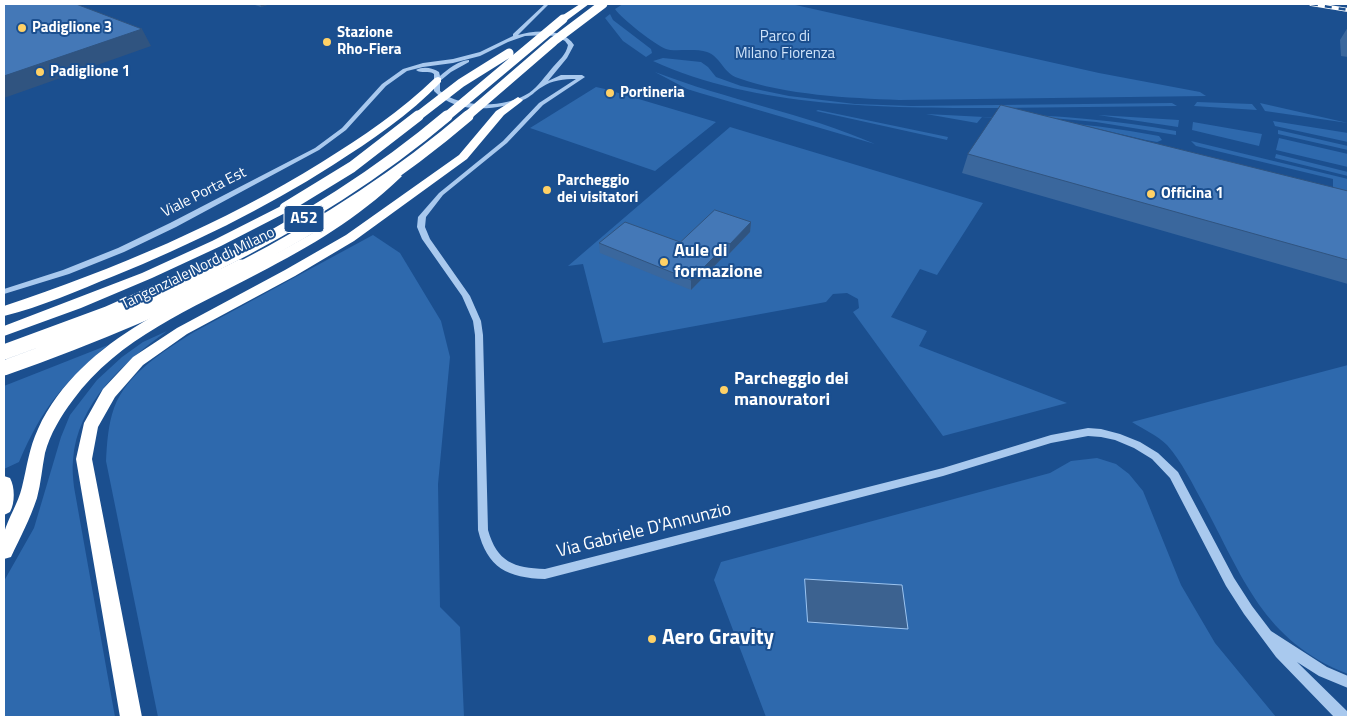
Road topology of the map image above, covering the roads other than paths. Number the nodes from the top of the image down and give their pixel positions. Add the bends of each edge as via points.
1 (547, 4) edge
2 (585, 4) edge
3 (603, 4) edge
4 (532, 17) junction
5 (564, 19) junction
6 (538, 33) junction
7 (511, 37) junction
8 (482, 53) junction
9 (562, 61) junction
10 (582, 77) junction
11 (392, 79) junction
12 (438, 80) junction
13 (535, 90) junction
14 (518, 100) junction
15 (414, 160) junction
16 (4, 292) edge
17 (4, 311) edge
18 (4, 331) edge
19 (4, 352) edge
20 (4, 368) edge
21 (4, 483) edge
22 (4, 507) edge
23 (4, 551) edge
24 (1265, 632) junction
25 (1348, 682) edge
26 (131, 717) edge
27 (1343, 717) edge

1 - 4 street
2 - 5 highway, Tangenziale Nord di Milano / A52
3 - 15 highway, Tangenziale Nord di Milano / A52, bridge via 541,51
4 - 6 street via 531,29
4 - 7 street
5 - 18 highway, bridge via 468,77 352,167 239,234 96,298
5 - 19 highway, Tangenziale Nord di Milano / A52, bridge via 401,154 305,218 198,275 117,310
6 - 7 street
6 - 9 street via 571,42
7 - 8 street
8 - 11 street, Viale Porta Est via 416,66
8 - 12 street
9 - 10 street via 562,70
9 - 13 street
10 - 13 street via 556,78
10 - 24 street, Via Gabriele D'Annunzio via 541,104 505,142 441,194 422,217 421,227 426,239 466,296 477,321 483,530 495,558 523,574 545,574 942,472 1051,439 1088,432 1101,433 1137,445 1155,456 1174,475 1230,582
11 - 12 street, Viale Porta Est via 428,69 437,72
11 - 16 street, Viale Porta Est via 380,88 344,130 317,149 121,250
12 - 14 street via 439,94 459,103 491,105
12 - 17 highway via 421,98 385,125 294,185 231,220 85,283
13 - 14 street
14 - 26 highway via 500,113 463,157 350,238 182,331 138,361 109,393 90,428 84,459
15 - 20 highway, Tangenziale Nord di Milano / A52, bridge via 328,219 240,269 129,321
15 - 23 highway, bridge via 366,203 322,232 154,323 110,352 78,383 57,411 39,447 24,508
21 - 22 highway
24 - 25 street, Via Gabriele D'Annunzio via 1323,672
24 - 27 street, Via Gabriele D'Annunzio via 1291,666

